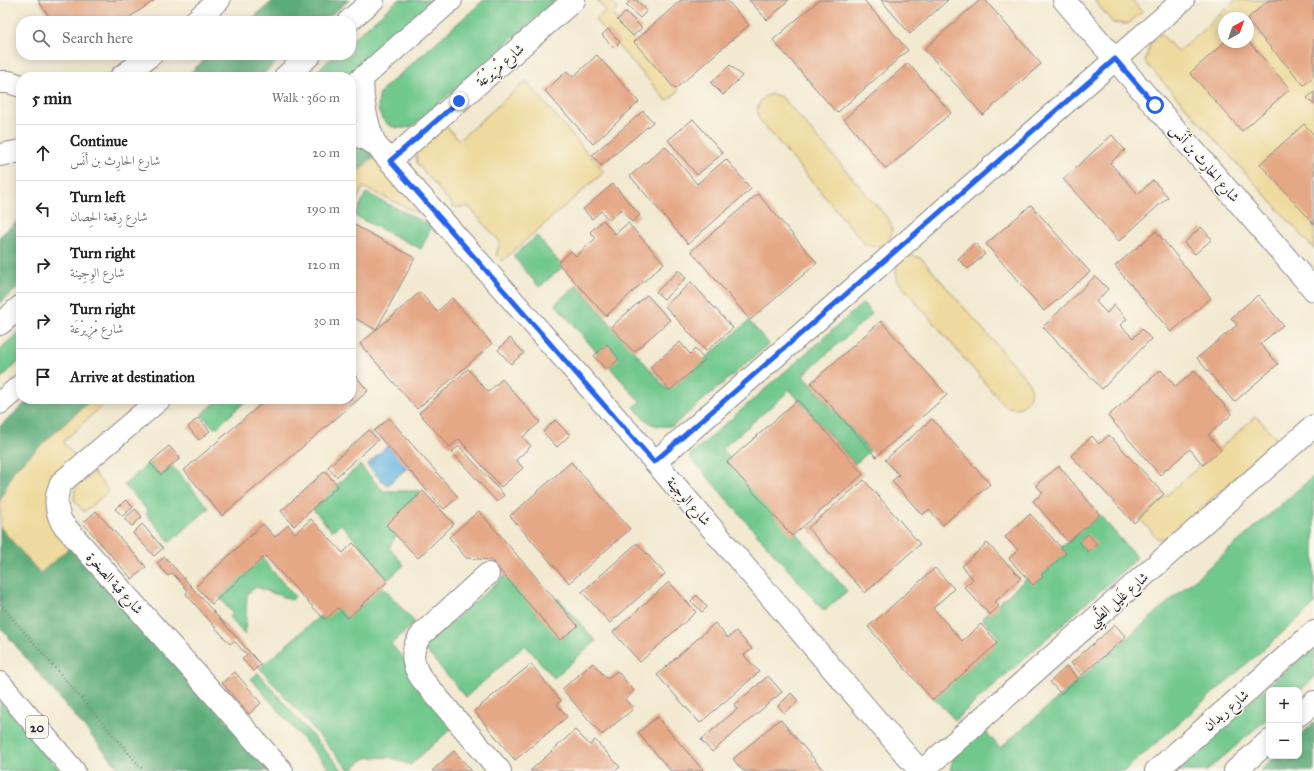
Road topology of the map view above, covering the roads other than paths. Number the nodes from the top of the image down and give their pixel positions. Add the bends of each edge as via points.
1 (219, 0) edge
2 (373, 0) edge
3 (451, 0) edge
4 (574, 0) edge
5 (1064, 0) edge
6 (1182, 0) edge
7 (201, 16) edge
8 (355, 16) edge
9 (1115, 59) junction
10 (144, 60) edge
11 (156, 60) edge
12 (304, 60) edge
13 (128, 72) edge
14 (144, 72) edge
15 (291, 72) edge
16 (356, 83) edge
17 (356, 134) edge
18 (375, 144) junction
19 (390, 161) junction
20 (1314, 290) edge
21 (16, 310) edge
22 (0, 324) edge
23 (16, 389) edge
24 (0, 403) edge
25 (154, 404) edge
26 (1314, 426) edge
27 (654, 462) junction
28 (488, 574) dead end
29 (1314, 632) edge
30 (0, 683) edge
31 (1266, 744) edge
32 (1244, 767) edge
33 (74, 771) edge
34 (282, 771) edge
35 (500, 771) edge
36 (921, 771) edge
37 (1156, 771) edge

1 - 7 street
2 - 8 street
3 - 16 street
4 - 19 street, شارع مْزِيرْعَة
5 - 9 street, شارع الحارِث بن أنَس
6 - 9 street
9 - 20 street, شارع الحارِث بن أنَس
9 - 27 street
10 - 13 street
11 - 14 street
12 - 15 street
16 - 18 street, شارع الوِجِينة via 362,92 366,119
17 - 18 street, شارع الوِجِينة
18 - 19 street, شارع الوِجِينة
19 - 27 street, شارع الوِجِينة
21 - 22 street
23 - 24 street
25 - 34 street, شارع قبة الصخرة via 62,482 56,498 58,515 62,523
26 - 36 street, شارع غَلِيل الطَّيِي
27 - 36 street, شارع الوِجِينة
28 - 35 street via 422,634 417,641 413,657 421,678
29 - 37 street, شارع ربدان
30 - 33 street, 20
31 - 32 street

